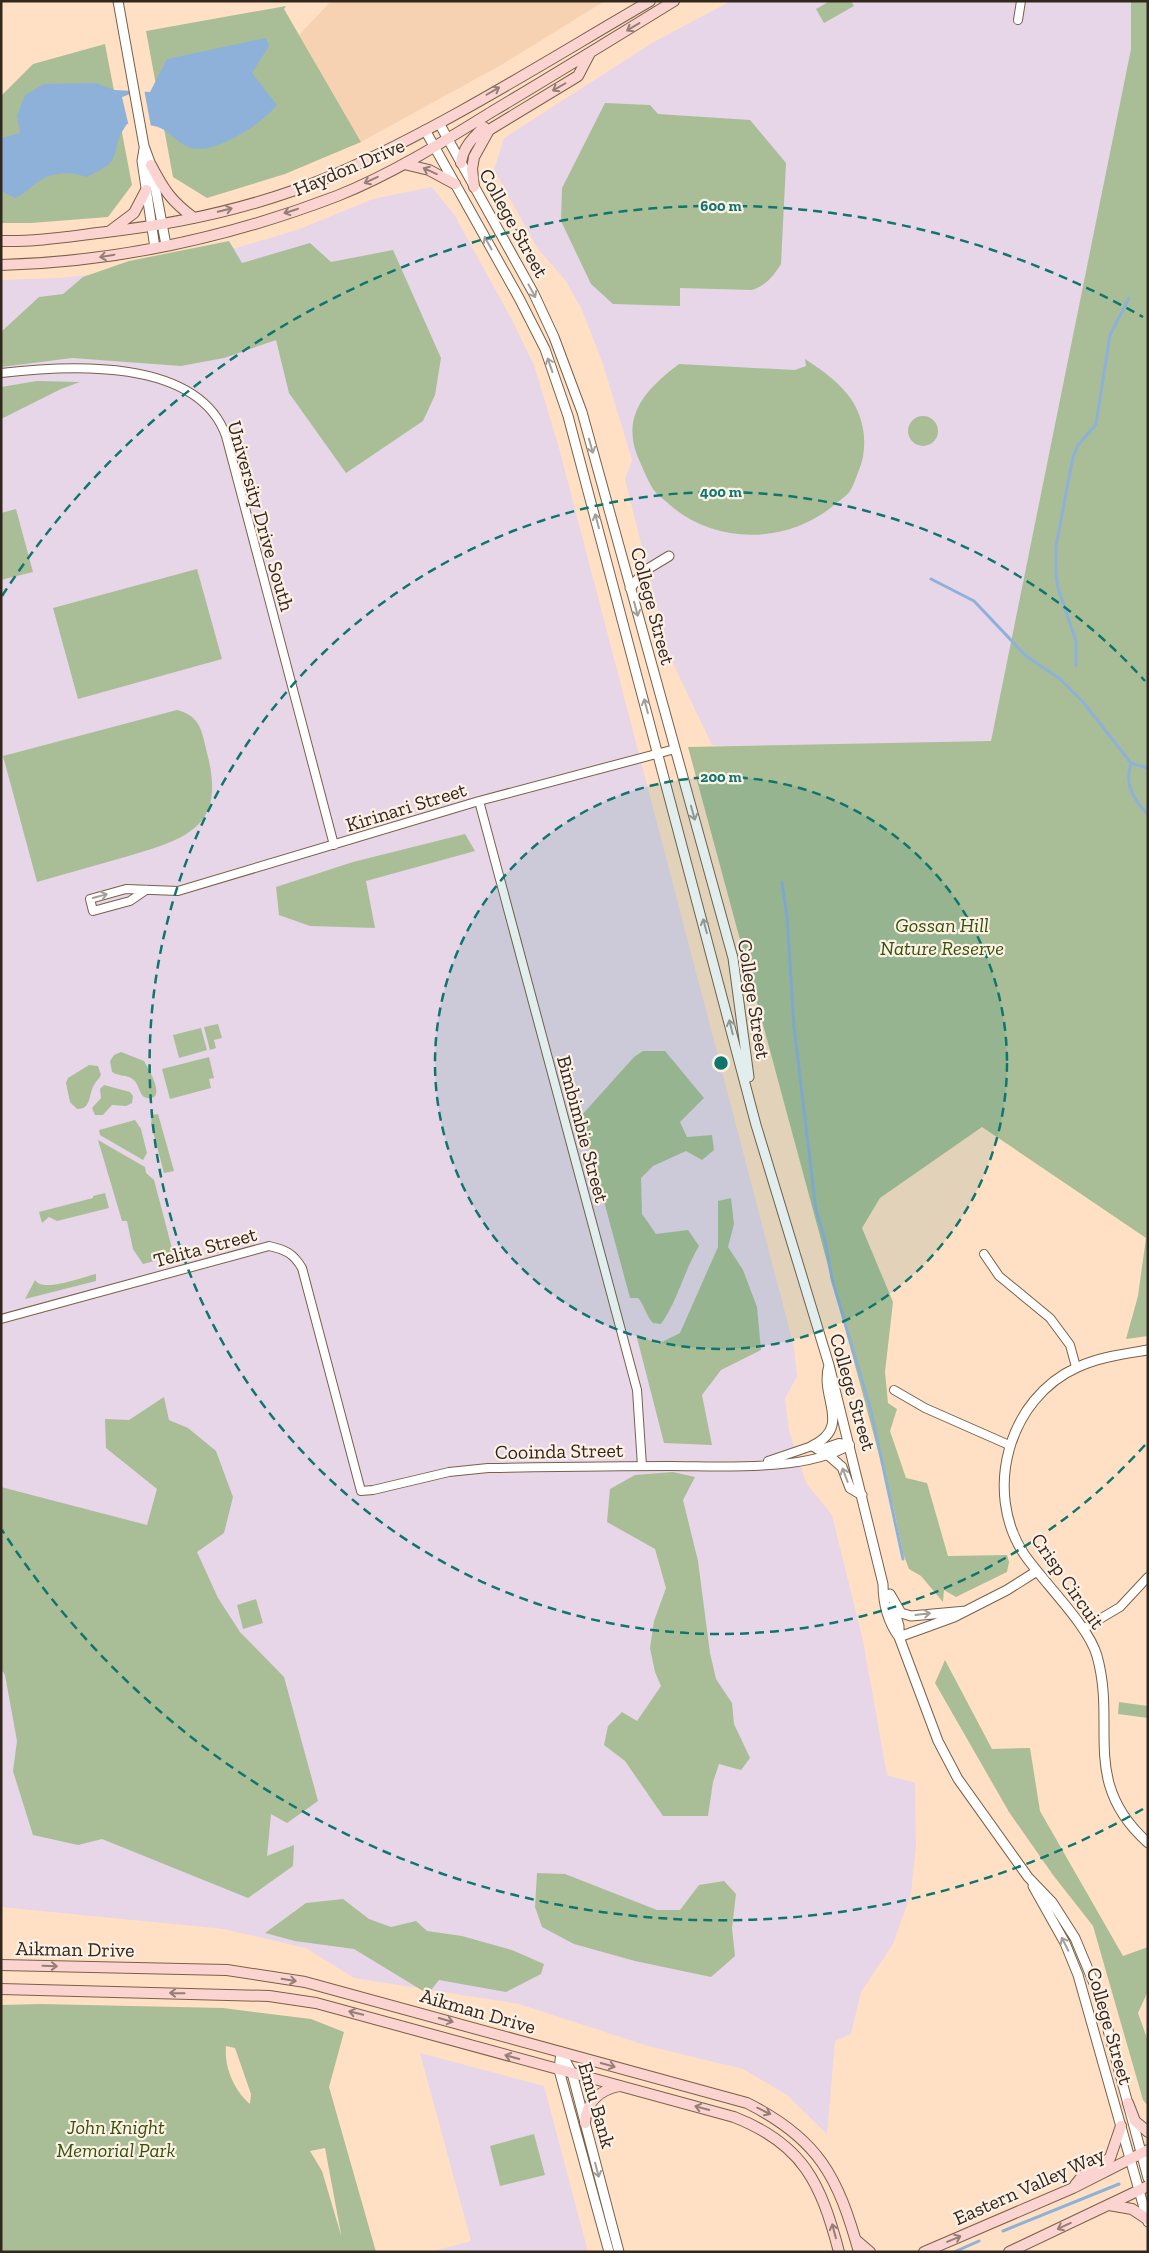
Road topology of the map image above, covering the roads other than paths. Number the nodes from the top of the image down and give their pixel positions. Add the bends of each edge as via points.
1 (118, 1) edge
2 (650, 1) edge
3 (674, 1) edge
4 (1021, 1) edge
5 (1018, 20) dead end
6 (590, 52) junction
7 (549, 78) junction
8 (439, 122) junction
9 (425, 130) junction
10 (448, 139) junction
11 (144, 146) junction
12 (434, 147) junction
13 (461, 163) junction
14 (404, 164) junction
15 (151, 165) junction
16 (455, 184) junction
17 (474, 187) junction
18 (146, 190) junction
19 (194, 218) junction
20 (163, 225) junction
21 (151, 227) junction
22 (109, 232) junction
23 (1, 241) edge
24 (166, 246) junction
25 (155, 248) junction
26 (1, 265) edge
27 (1, 374) edge
28 (669, 556) dead end
29 (630, 588) junction
30 (675, 749) junction
31 (658, 753) junction
32 (478, 802) junction
33 (334, 845) junction
34 (146, 890) junction
35 (756, 1125) junction
36 (984, 1254) dead end
37 (1, 1319) edge
38 (1148, 1350) edge
39 (829, 1365) junction
40 (1076, 1368) junction
41 (894, 1390) dead end
42 (1009, 1445) junction
43 (812, 1446) junction
44 (850, 1446) junction
45 (827, 1454) junction
46 (759, 1465) junction
47 (642, 1466) junction
48 (361, 1491) joint
49 (862, 1495) junction
50 (1037, 1571) junction
51 (1148, 1577) edge
52 (883, 1584) junction
53 (890, 1594) junction
54 (966, 1611) junction
55 (1083, 1629) junction
56 (899, 1637) junction
57 (1148, 1843) edge
58 (1028, 1877) junction
59 (1, 1964) edge
60 (1, 1989) edge
61 (561, 2052) junction
62 (559, 2070) junction
63 (572, 2073) junction
64 (620, 2086) junction
65 (1128, 2103) junction
66 (585, 2122) junction
67 (1121, 2126) junction
68 (1148, 2132) edge
69 (1144, 2152) edge
70 (1130, 2159) junction
71 (1148, 2178) edge
72 (1073, 2188) junction
73 (1143, 2189) edge
74 (1109, 2205) junction
75 (1147, 2220) edge
76 (855, 2239) junction
77 (609, 2252) edge
78 (618, 2252) edge
79 (839, 2252) edge
80 (859, 2252) edge
81 (870, 2252) edge
82 (924, 2252) edge
83 (1009, 2252) edge

1 - 11 street
8 -> 2 main road, Haydon Drive
3 -> 6 main road, Haydon Drive
4 - 5 street
6 - 7 main road, Haydon Drive
6 -> 17 main road via 578,76 488,130 474,157
7 - 10 main road, Haydon Drive
7 - 13 main road via 538,95 484,127 467,145
8 - 9 main road, Haydon Drive
8 - 10 street, College Street
9 - 12 street, College Street
19 -> 9 main road, Haydon Drive via 256,202 335,174
10 - 12 main road, Haydon Drive
10 - 13 street, College Street
11 - 15 street
11 - 18 street via 142,162
12 - 14 main road, Haydon Drive
12 - 16 street, College Street
13 - 17 street, College Street
16 -> 14 main road via 429,170
14 -> 24 main road, Haydon Drive via 337,196 227,232
15 - 19 main road via 167,195
15 - 20 street
31 -> 16 street, College Street via 574,437 548,358 519,298
17 -> 29 street, College Street via 534,294 554,337 582,412
18 - 21 street
18 - 22 main road via 134,214
19 - 20 main road, Haydon Drive
20 - 21 main road, Haydon Drive
20 - 24 street
21 - 22 main road, Haydon Drive
21 - 25 street
22 - 23 main road, Haydon Drive
24 - 25 main road, Haydon Drive
25 -> 26 main road, Haydon Drive via 82,260
27 - 33 street, University Drive South via 64,367 132,373 189,390 214,412 226,436
28 - 29 street via 646,570
29 -> 30 street, College Street
30 - 31 street, Kirinari Street
30 -> 35 street, College Street via 733,958
31 - 32 street, Kirinari Street
35 -> 31 street, College Street
32 - 33 street, Kirinari Street
32 - 47 street, Bimbimbie Street via 637,1390
33 - 34 street, Kirinari Street via 178,891
34 -> 34 street, Kirinari Street via 130,901 93,911 90,899 126,889
35 - 39 street, College Street
36 - 40 street via 999,1276 1050,1318 1070,1345
37 - 48 street, Telita Street via 269,1246 284,1249 302,1268
38 - 40 street, Crisp Circuit via 1096,1360
39 - 43 street via 825,1379 834,1425 829,1434
39 - 44 street, College Street
40 - 42 street, Crisp Circuit via 1039,1396 1025,1413
41 - 42 street via 925,1408
42 - 50 street, Crisp Circuit via 1004,1500 1009,1524
43 - 44 street, Cooinda Street via 818,1450 839,1443
43 - 46 street, Cooinda Street
44 - 45 street, Cooinda Street
44 - 49 street, College Street
45 - 46 street, Cooinda Street via 797,1462
49 -> 45 street via 850,1488 842,1467
46 - 47 street, Cooinda Street
47 - 48 street, Cooinda Street via 488,1468 449,1472
49 - 52 street, College Street
50 - 54 street
50 - 55 street, Crisp Circuit
51 - 55 street via 1120,1607
52 - 53 street, College Street
52 - 56 street, College Street via 892,1628
53 -> 54 street via 901,1613 911,1616
53 - 56 street, College Street
54 - 56 street
55 - 57 street, Crisp Circuit via 1096,1653 1100,1672 1106,1776 1127,1820
56 - 58 street, College Street via 938,1741 958,1780
58 - 65 street, College Street via 1052,1902 1082,1956 1098,1993
67 -> 58 street, College Street via 1072,1959
59 -> 61 main road, Aikman Drive via 241,1971 305,1982
62 -> 60 main road, Aikman Drive via 316,2003 269,1996
61 - 62 street, Emu Bank
61 - 63 street, Emu Bank
61 -> 76 main road, Aikman Drive via 747,2103 772,2116 807,2143 821,2159 840,2194
62 - 63 main road, Aikman Drive
62 - 77 street, Emu Bank
63 - 64 main road, Aikman Drive
63 - 66 street, Emu Bank
64 - 66 main road via 608,2088 595,2097 587,2109
79 -> 64 main road, Aikman Drive via 829,2211 814,2179 779,2141 734,2117
65 - 68 main road via 1135,2121
65 - 69 street, College Street
66 -> 78 street, Emu Bank
67 - 70 street, College Street
67 - 72 main road via 1110,2158 1083,2175
69 - 70 main road, Eastern Valley Way
69 - 71 street, College Street
70 - 72 main road, Eastern Valley Way
70 - 73 street, College Street
82 -> 72 main road, Eastern Valley Way
73 - 74 main road
73 - 75 street, College Street
74 - 75 main road via 1132,2209
74 -> 83 main road
76 - 80 main road, Aikman Drive
76 - 81 main road

